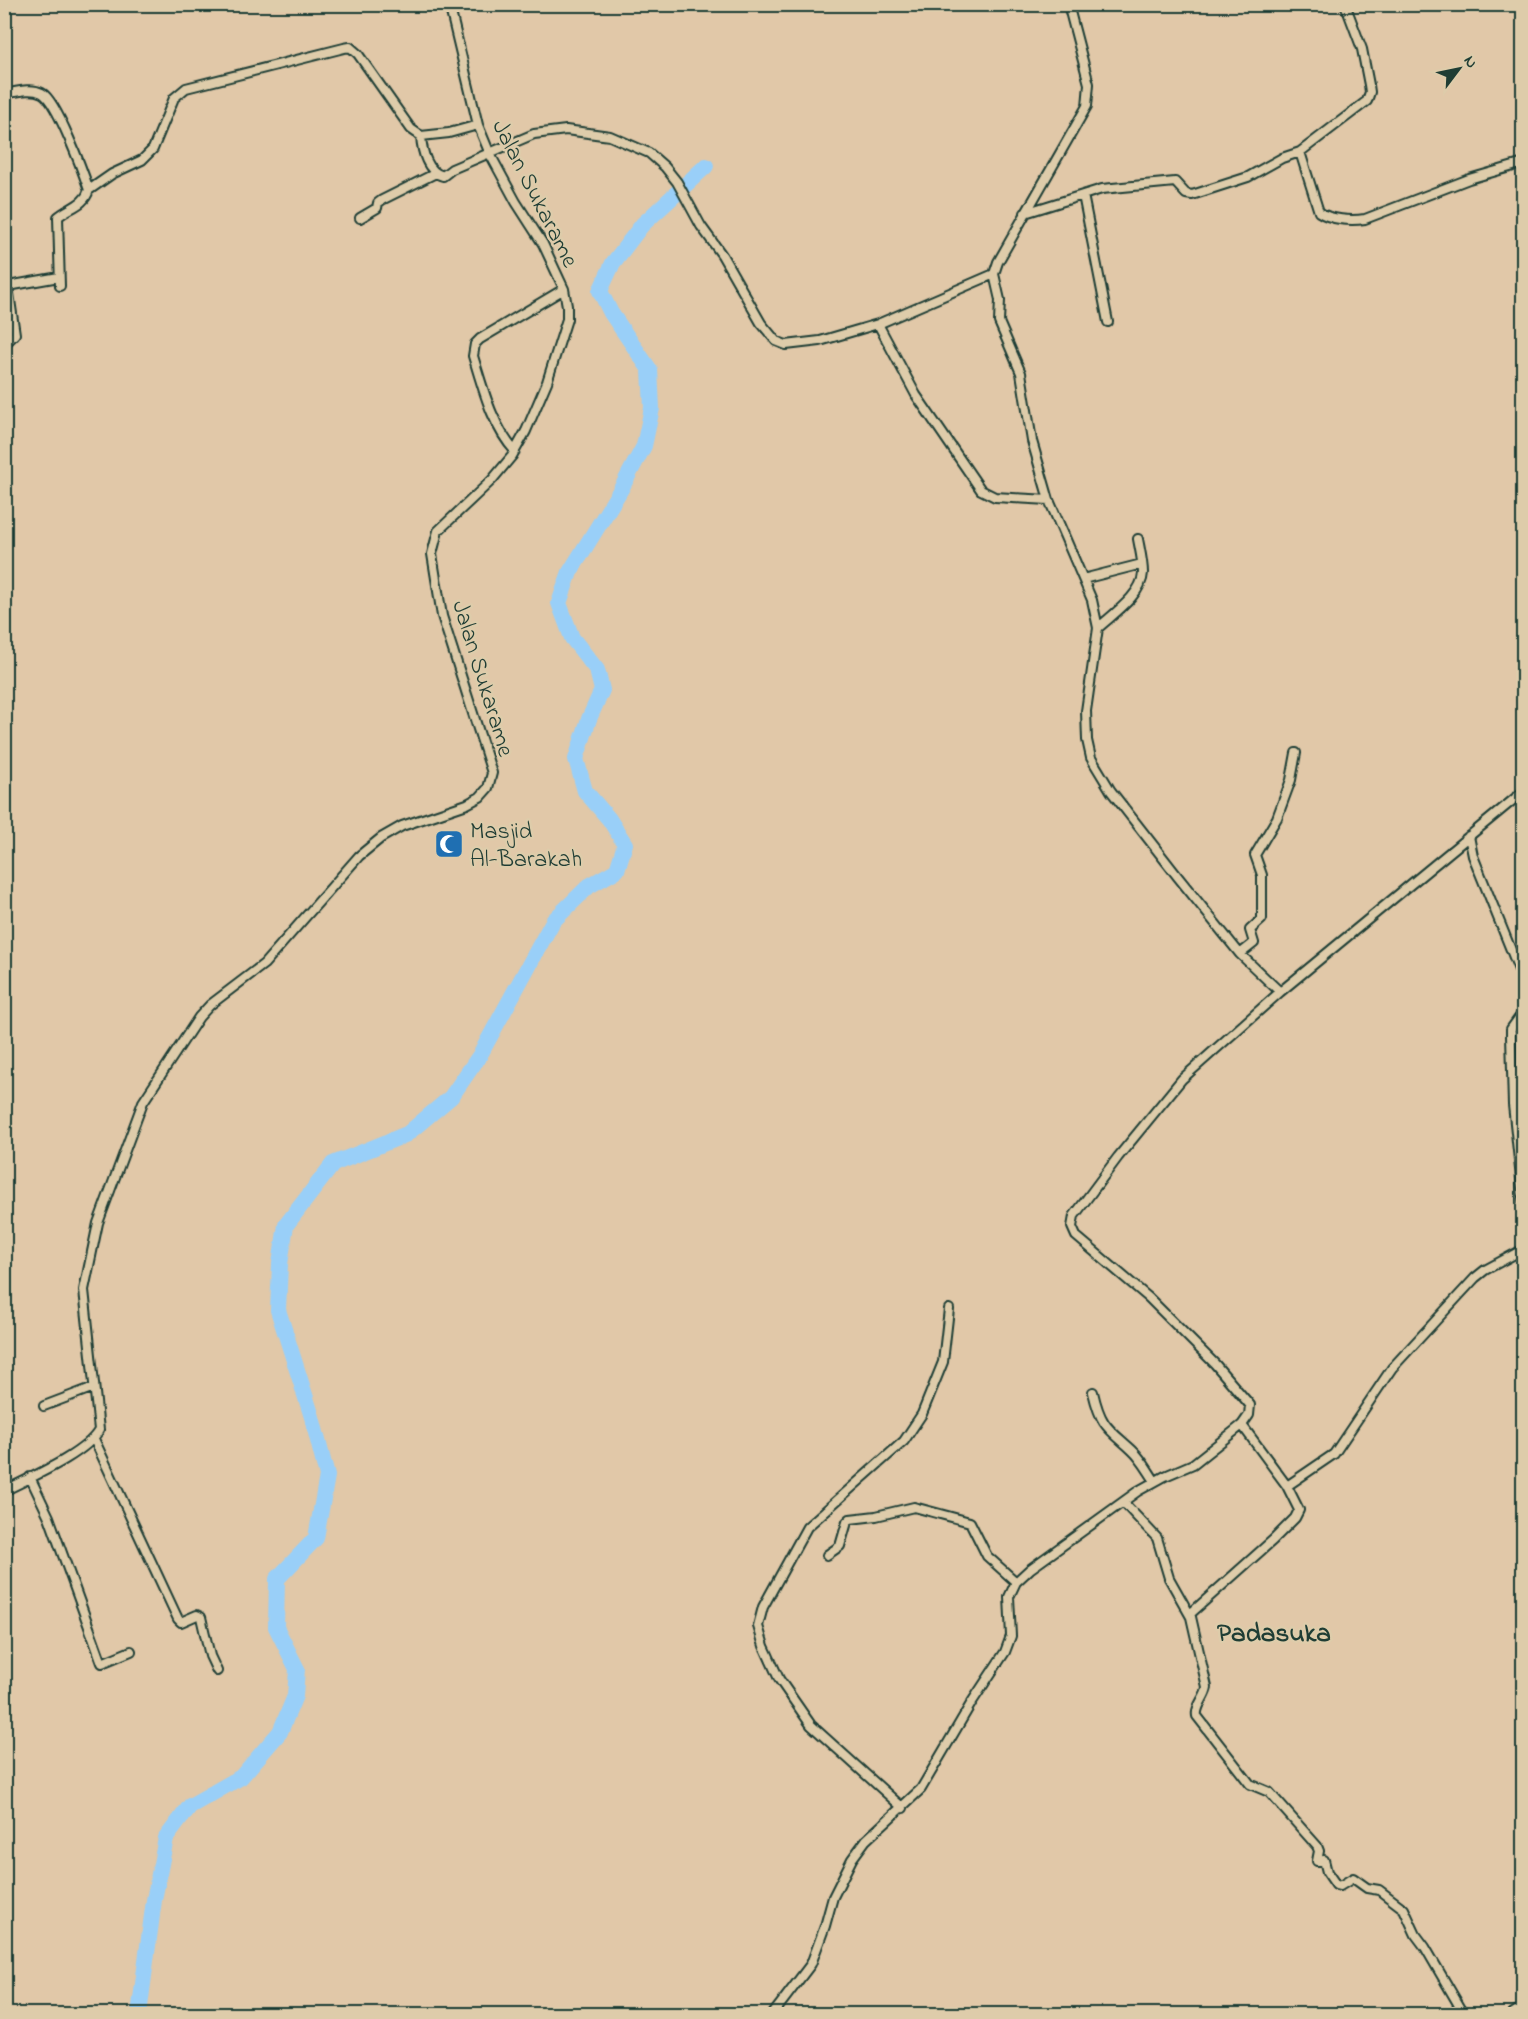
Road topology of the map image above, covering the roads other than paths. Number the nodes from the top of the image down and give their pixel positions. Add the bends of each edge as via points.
1 (449, 4) edge
2 (1068, 4) edge
3 (1345, 4) edge
4 (4, 94) edge
5 (478, 125) junction
6 (421, 136) junction
7 (1300, 152) junction
8 (490, 154) junction
9 (1524, 164) edge
10 (436, 173) junction
11 (89, 190) junction
12 (1083, 195) junction
13 (1025, 213) junction
14 (360, 218) dead end
15 (994, 274) junction
16 (59, 277) junction
17 (60, 286) dead end
18 (564, 289) junction
19 (1108, 322) dead end
20 (878, 324) junction
21 (4, 345) edge
22 (515, 451) junction
23 (1049, 500) junction
24 (1138, 539) dead end
25 (1142, 564) junction
26 (1083, 579) junction
27 (1098, 628) junction
28 (1296, 753) dead end
29 (1524, 791) edge
30 (1469, 836) junction
31 (1240, 954) junction
32 (1524, 982) edge
33 (1280, 992) junction
34 (1524, 1011) edge
35 (1524, 1206) edge
36 (1524, 1249) edge
37 (949, 1309) dead end
38 (94, 1387) junction
39 (1093, 1392) dead end
40 (44, 1406) dead end
41 (1242, 1425) junction
42 (94, 1439) junction
43 (30, 1477) junction
44 (1155, 1482) junction
45 (1287, 1486) junction
46 (4, 1491) edge
47 (1123, 1502) junction
48 (827, 1555) dead end
49 (1016, 1582) junction
50 (1190, 1614) junction
51 (131, 1651) dead end
52 (217, 1671) dead end
53 (903, 1808) junction
54 (1524, 2007) edge
55 (773, 2014) edge
56 (1464, 2014) edge
57 (1513, 2014) edge

1 - 5 street, Jalan Sukarame
2 - 13 street via 1089,84 1087,106
3 - 7 street via 1362,49 1369,96 1364,105
4 - 11 street via 38,91 48,98 70,139
5 - 6 street
5 - 8 street, Jalan Sukarame
6 - 10 street via 422,150
6 - 11 street via 411,129 350,47 186,88 174,98 153,149 142,160
7 - 9 street via 1319,212 1350,220 1365,219 1469,178
7 - 12 street via 1248,177 1192,195 1174,182 1115,187
8 - 10 street via 443,176
8 - 18 street, Jalan Sukarame via 543,244
8 - 20 street via 534,134 566,130 610,136 649,153 677,182 761,323 776,341 797,345
10 - 14 street via 382,200 377,208
11 - 16 street via 87,198 57,217
12 - 13 street
12 - 19 street
13 - 15 street
15 - 20 street
15 - 23 street via 1000,300 999,322 1020,373 1032,441
16 - 17 street
16 - 21 street via 13,284 8,290 15,334
18 - 22 street, Jalan Sukarame via 567,319 547,382
18 - 22 street via 480,339 473,350 487,401
20 - 23 street via 916,395 981,490 995,497
22 - 38 street, Jalan Sukarame via 492,480 438,531 432,554 442,616 492,774 488,788 467,804 402,826 359,856 264,964 210,1005 179,1047 143,1102 98,1223 84,1290
23 - 26 street
24 - 25 street
25 - 26 street
25 - 27 street via 1142,581 1135,592
26 - 27 street
27 - 31 street via 1086,711 1091,758 1111,791
28 - 31 street via 1277,818 1255,855 1262,882 1262,920 1250,930 1254,943
29 - 30 street
30 - 32 street via 1473,856
30 - 33 street
31 - 33 street
33 - 41 street via 1182,1079 1080,1207 1072,1227 1085,1246 1149,1298 1240,1391 1251,1409
34 - 35 street via 1510,1036
36 - 45 street via 1475,1278 1392,1368 1334,1454
37 - 53 street via 943,1362 922,1414 904,1441 807,1527 763,1607 758,1626 779,1679 811,1725
38 - 40 street
38 - 42 street, Jalan Sukarame via 99,1431
39 - 44 street via 1096,1408 1109,1431 1140,1458
41 - 44 street via 1193,1464
41 - 45 street
42 - 43 street
42 - 52 street via 178,1619 182,1622 201,1617
43 - 46 street
43 - 51 street via 49,1517 102,1663
44 - 47 street
45 - 50 street via 1299,1508 1295,1518
47 - 49 street
47 - 50 street via 1158,1538 1168,1575
48 - 49 street via 840,1546 850,1519 917,1508 970,1522 987,1556
49 - 53 street via 1009,1597 1011,1636 1005,1653 921,1789
50 - 56 street via 1207,1687 1197,1716 1250,1784 1269,1792 1316,1844 1320,1861 1336,1886 1353,1878 1367,1888 1380,1890 1404,1909
53 - 55 street via 866,1840 852,1859 833,1897 811,1964
54 - 57 street

